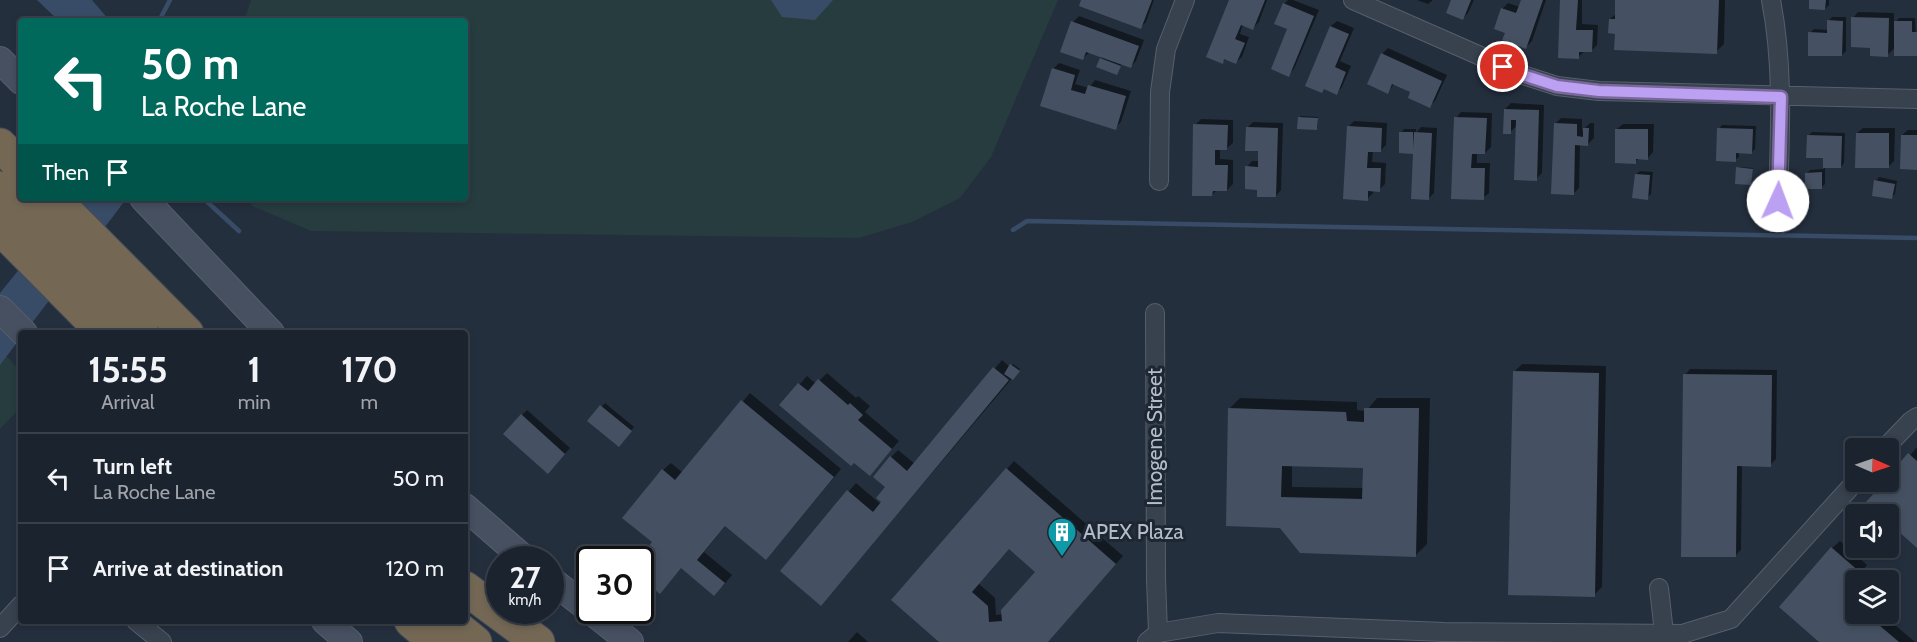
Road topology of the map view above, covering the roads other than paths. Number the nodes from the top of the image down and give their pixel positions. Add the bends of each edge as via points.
1 (1185, 0) edge
2 (1353, 0) edge
3 (1771, 0) edge
4 (0, 60) edge
5 (18, 78) edge
6 (1781, 97) junction
7 (1917, 99) edge
8 (0, 145) edge
9 (18, 163) edge
10 (1159, 181) dead end
11 (3, 192) edge
12 (55, 201) edge
13 (146, 201) edge
14 (1778, 201) dead end
15 (0, 228) edge
16 (0, 309) edge
17 (1155, 313) dead end
18 (124, 322) edge
19 (21, 330) edge
20 (170, 330) edge
21 (268, 330) edge
22 (1917, 417) edge
23 (1895, 438) edge
24 (1846, 492) edge
25 (468, 510) edge
26 (510, 546) edge
27 (1659, 588) dead end
28 (468, 590) edge
29 (564, 590) edge
30 (576, 599) edge
31 (18, 608) edge
32 (140, 624) edge
33 (328, 624) edge
34 (415, 624) edge
35 (453, 624) edge
36 (608, 624) edge
37 (0, 628) edge
38 (1664, 633) junction
39 (1152, 637) edge
40 (162, 642) edge
41 (349, 642) edge
42 (436, 642) edge
43 (475, 642) edge
44 (538, 642) edge
45 (630, 642) edge

1 - 10 street via 1166,49 1160,92
2 - 6 street via 1557,86
3 - 6 street
4 - 5 main road
6 - 7 street
6 - 14 street
8 - 9 highway
11 - 18 highway
12 - 18 highway
13 - 21 main road
15 - 18 highway
16 - 19 main road
17 - 39 street, Imogene Street
18 - 20 highway
22 - 23 street
24 - 38 street via 1731,619 1682,634
25 - 26 main road
27 - 38 street
28 - 44 highway
29 - 30 main road
31 - 37 street
32 - 40 street
33 - 41 main road
34 - 42 highway
35 - 43 highway
36 - 45 main road
38 - 39 street via 1443,632 1218,623

